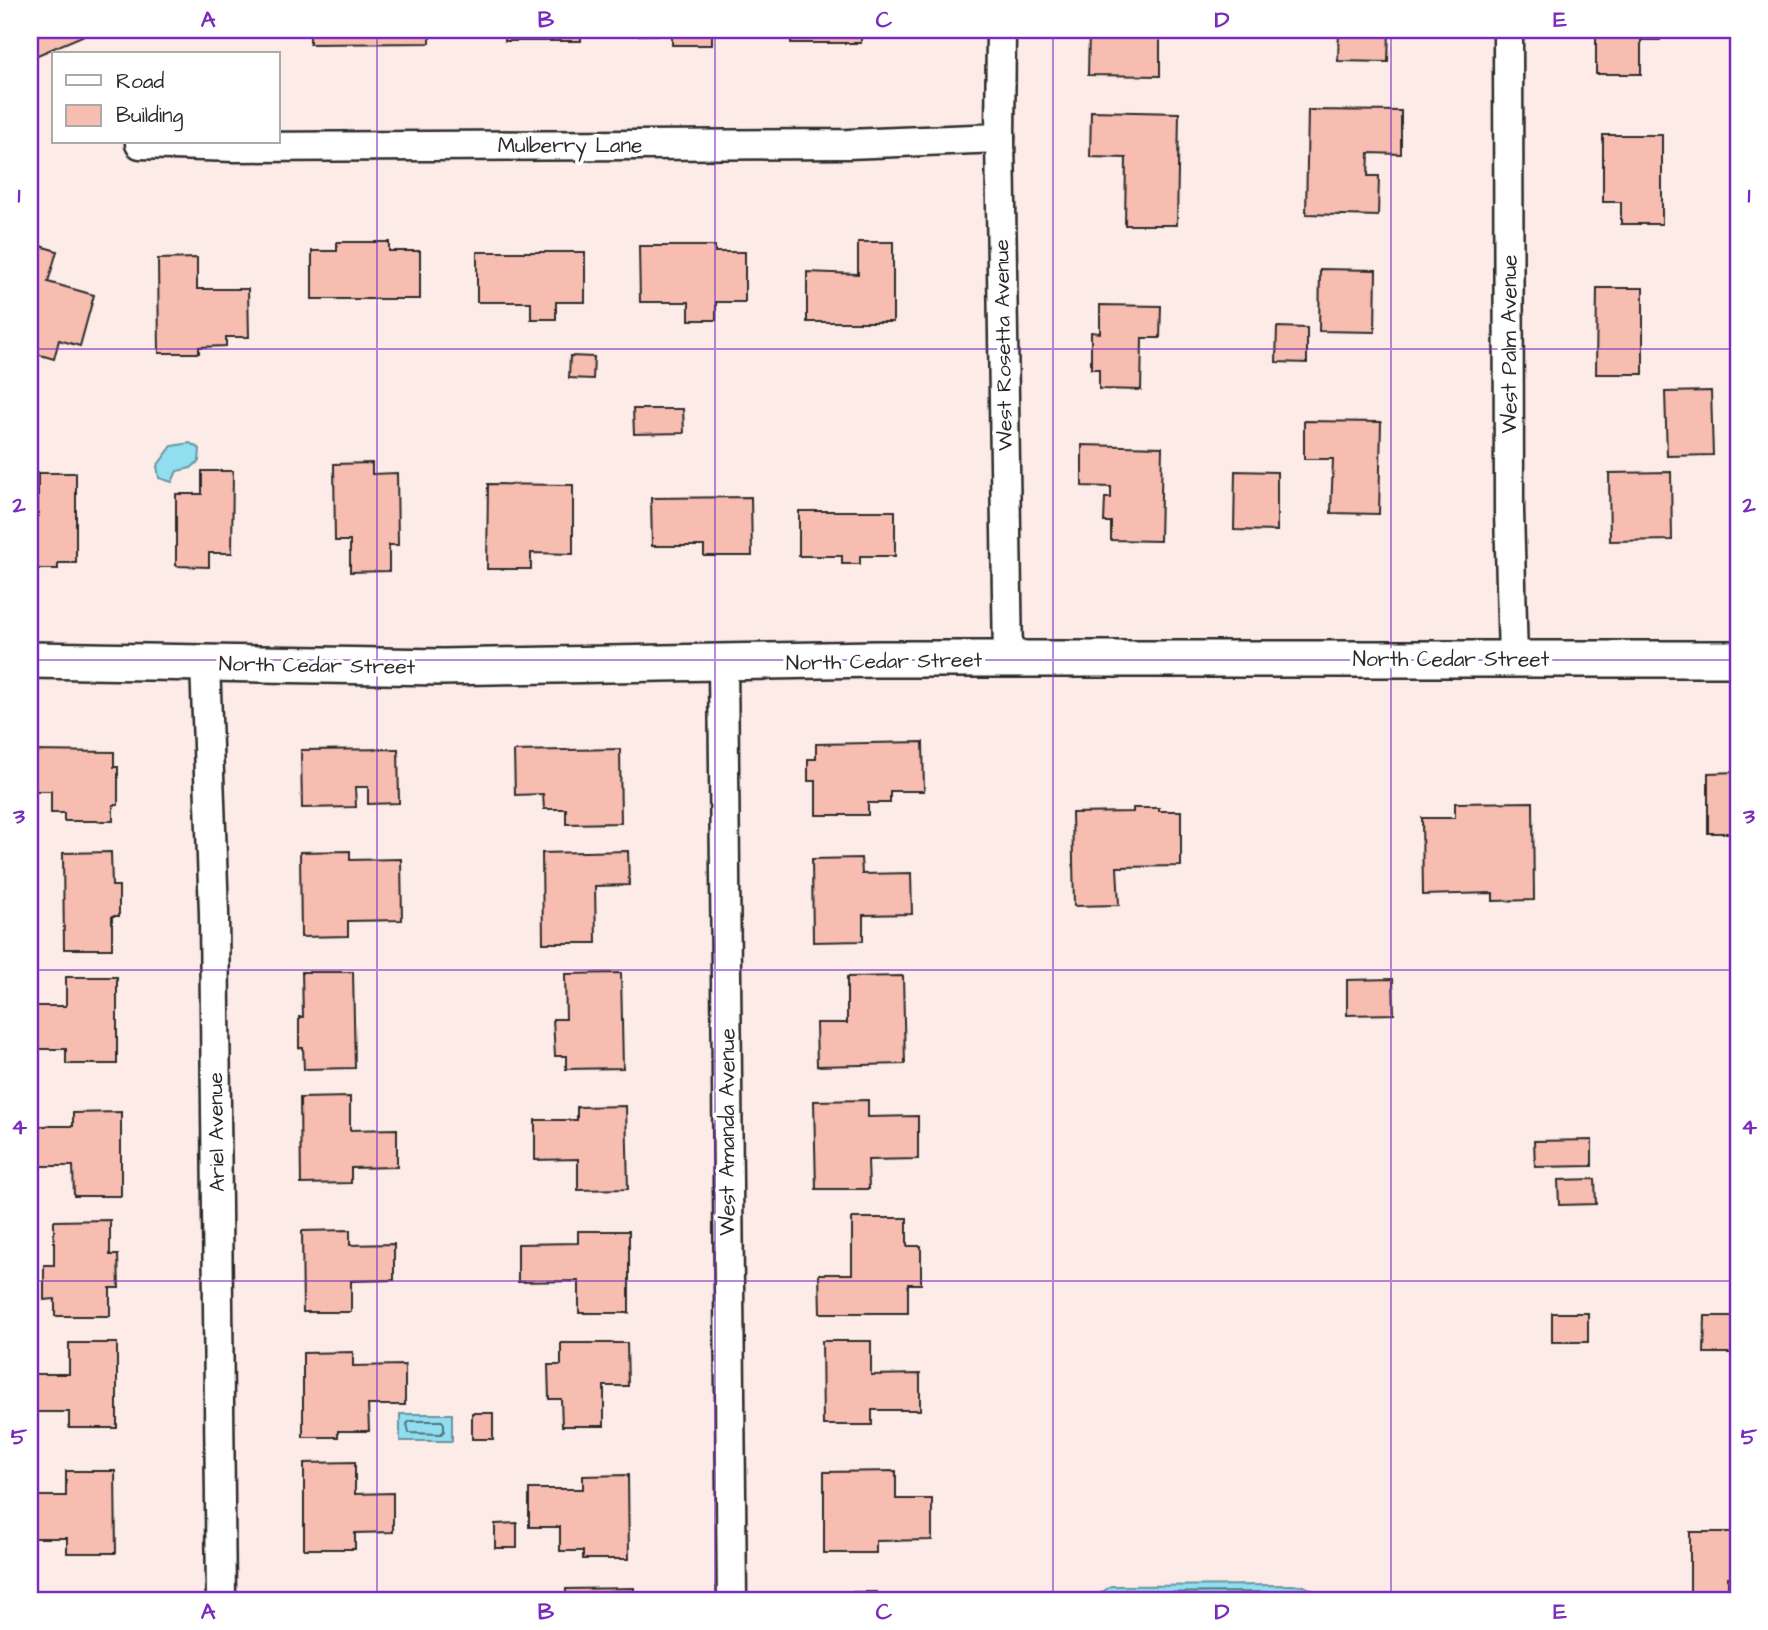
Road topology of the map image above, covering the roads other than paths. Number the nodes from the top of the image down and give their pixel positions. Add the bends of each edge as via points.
1 (1001, 30) edge
2 (1508, 30) edge
3 (1000, 138) junction
4 (139, 144) dead end
5 (1513, 659) junction
6 (1738, 659) edge
7 (30, 660) edge
8 (1008, 660) junction
9 (205, 663) junction
10 (723, 663) junction
11 (221, 1600) edge
12 (732, 1600) edge

1 - 3 street, West Rosetta Avenue
2 - 5 street, West Palm Avenue
3 - 4 street, Mulberry Lane via 835,144
3 - 8 street, West Rosetta Avenue
5 - 6 street, North Cedar Street
5 - 8 street, North Cedar Street
7 - 9 street, North Cedar Street
8 - 10 street, North Cedar Street
9 - 10 street, North Cedar Street via 442,667
9 - 11 street, Ariel Avenue via 214,913
10 - 12 street, West Amanda Avenue

